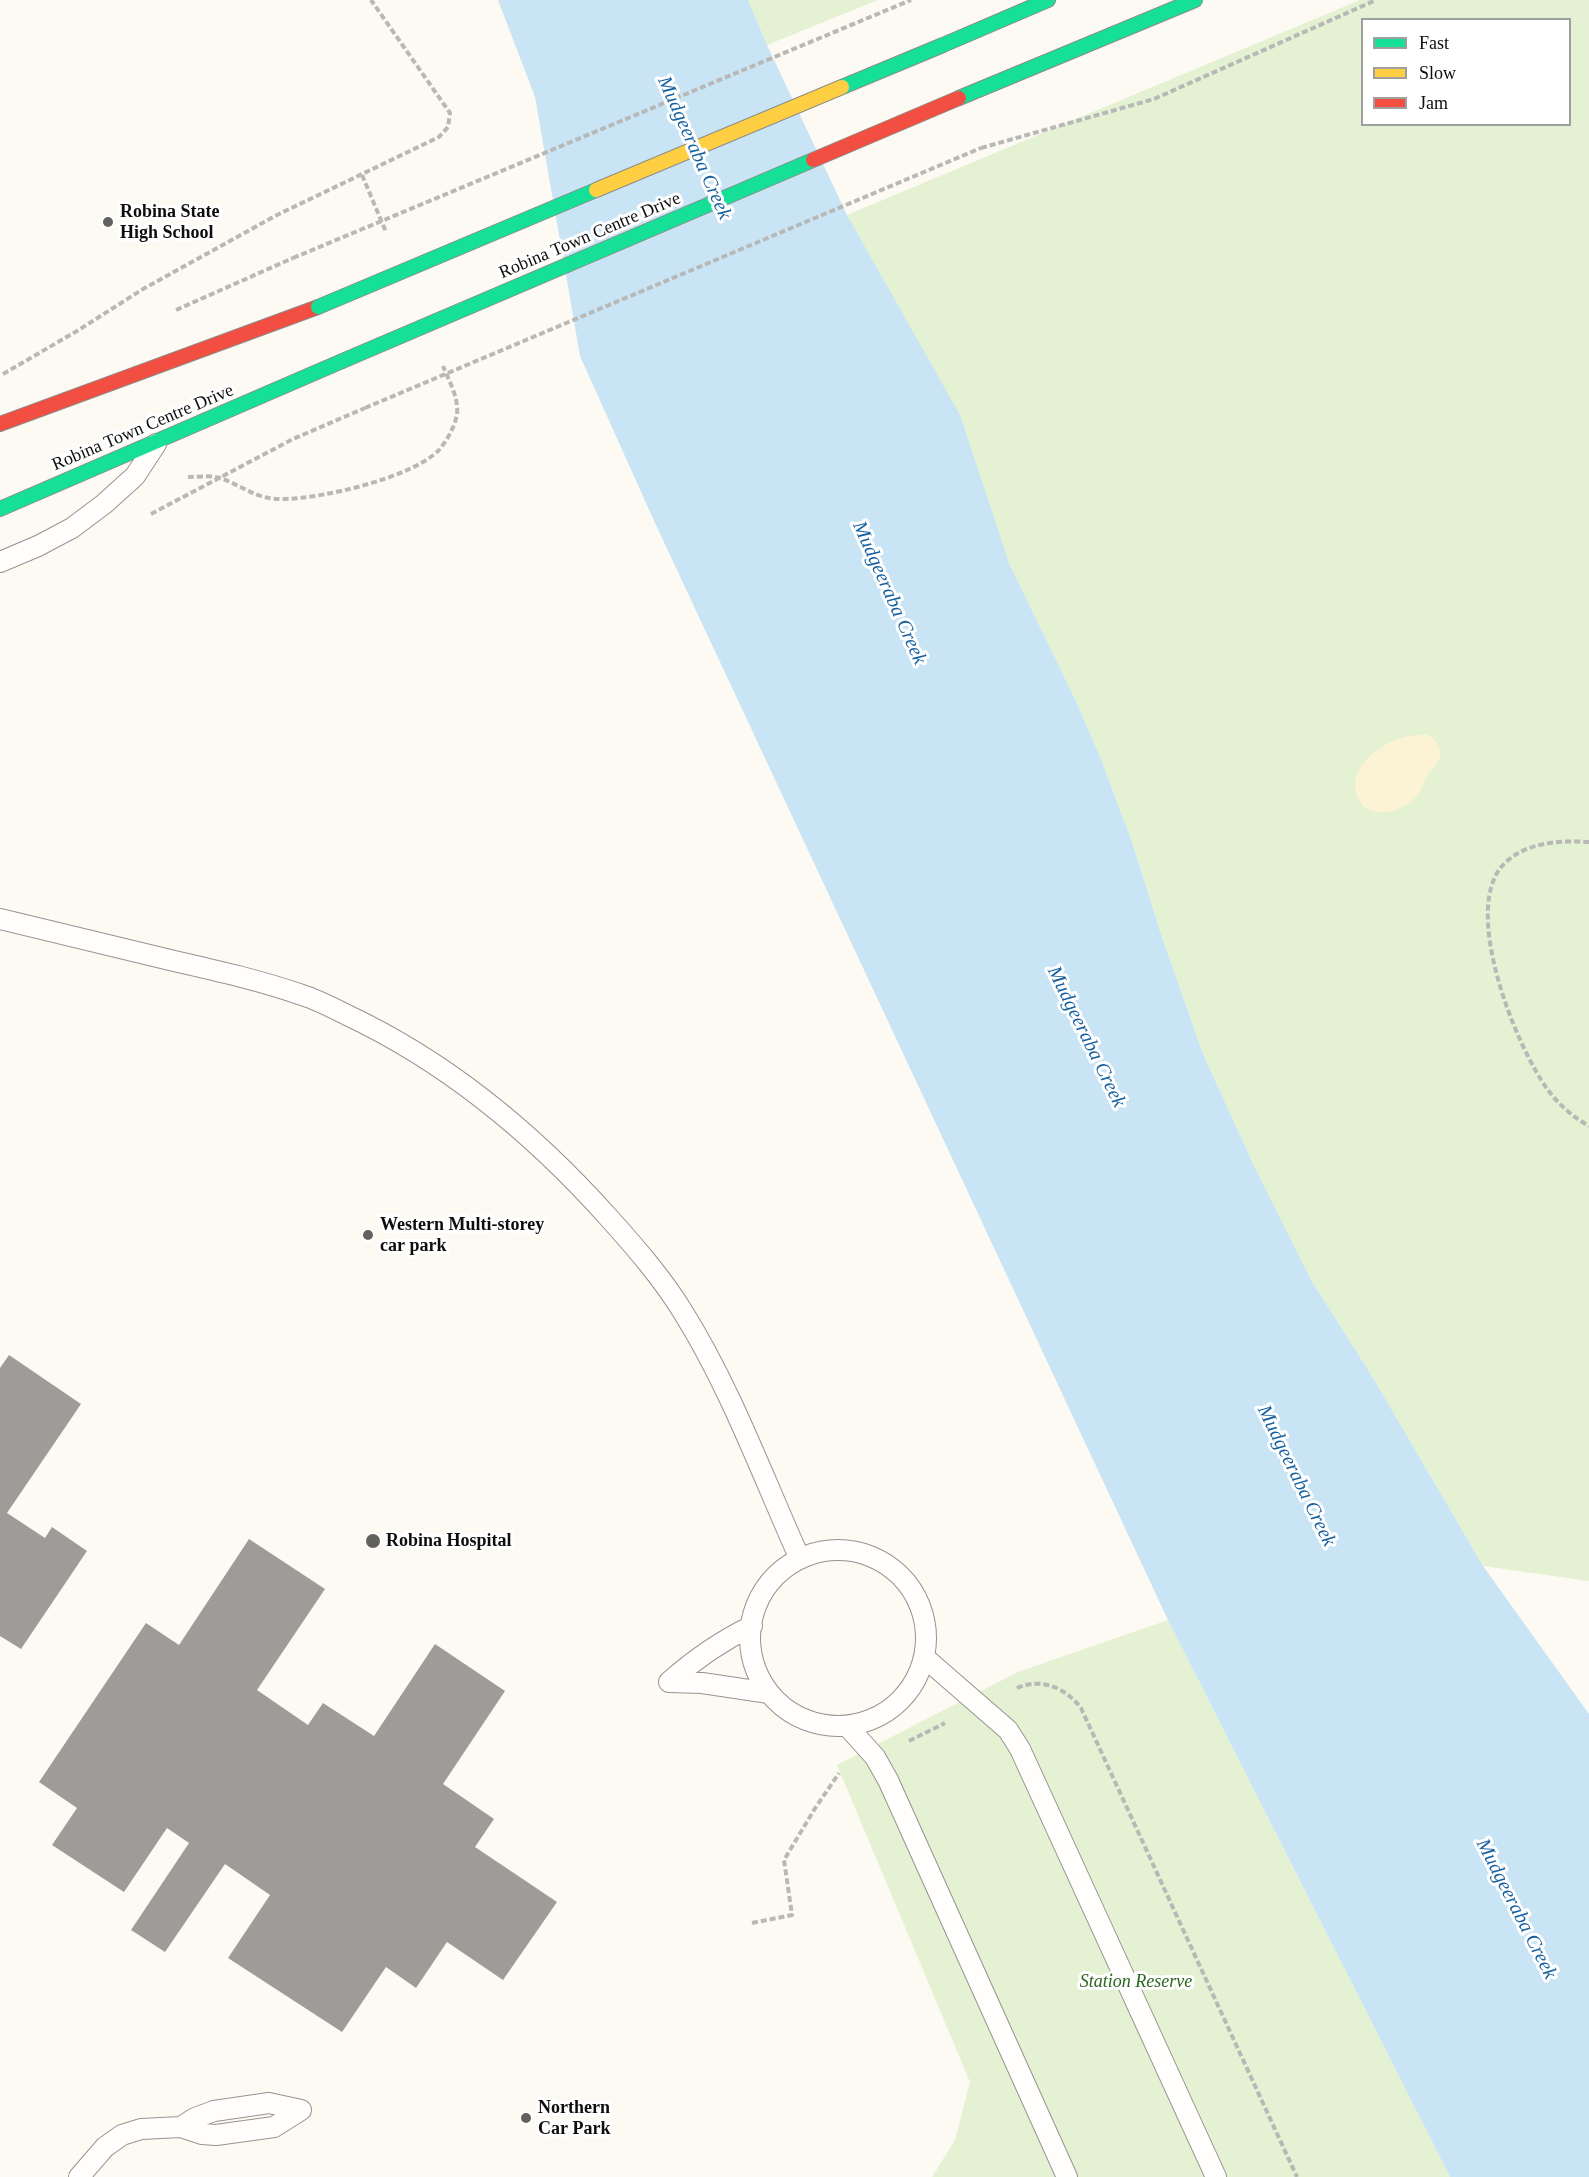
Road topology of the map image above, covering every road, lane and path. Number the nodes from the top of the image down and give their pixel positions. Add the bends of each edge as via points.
1 (371, 0) edge
2 (911, 0) edge
3 (1048, 0) edge
4 (1195, 0) edge
5 (1376, 0) edge
6 (293, 258) dead end
7 (0, 376) edge
8 (0, 424) edge
9 (158, 441) junction
10 (0, 508) edge
11 (145, 518) dead end
12 (0, 562) edge
13 (1589, 842) edge
14 (0, 919) edge
15 (1589, 1126) edge
16 (800, 1559) junction
17 (752, 1626) junction
18 (924, 1657) junction
19 (769, 1693) junction
20 (847, 1726) junction
21 (814, 1809) dead end
22 (752, 1923) dead end
23 (181, 2127) junction
24 (79, 2177) edge
25 (1067, 2177) edge
26 (1216, 2177) edge

1 - 7 path via 450,113 448,128 439,137 277,215 143,289
2 - 6 path, bridge
3 - 8 main road, bridge via 318,307
4 - 9 main road, Robina Town Centre Drive, bridge
5 - 11 path, bridge via 1154,99 981,148 293,439
9 - 10 main road, Robina Town Centre Drive
9 - 12 lane via 135,476 104,504 72,528
13 - 15 path via 1545,844 1521,852 1503,864 1491,884 1486,904 1489,937 1504,1000 1527,1059 1548,1092
14 - 16 lane via 305,995 387,1035 478,1094 561,1167 656,1272 710,1360
16 - 17 lane via 770,1581 755,1607
16 - 18 lane via 820,1551 850,1551 878,1559 901,1576 921,1609 926,1628
17 - 19 lane via 749,1637 754,1667
17 - 19 lane via 720,1642 669,1683 702,1683
18 - 20 lane via 914,1682 896,1704 873,1719
18 - 26 lane via 1008,1730 1020,1749
19 - 20 lane via 791,1713 819,1725
20 - 25 lane via 875,1757 888,1779
21 - 22 path via 784,1860 792,1915
23 - 23 lane via 195,2118 225,2109 269,2103 301,2110 274,2127 216,2135
23 - 24 lane via 141,2129 122,2135 105,2147

